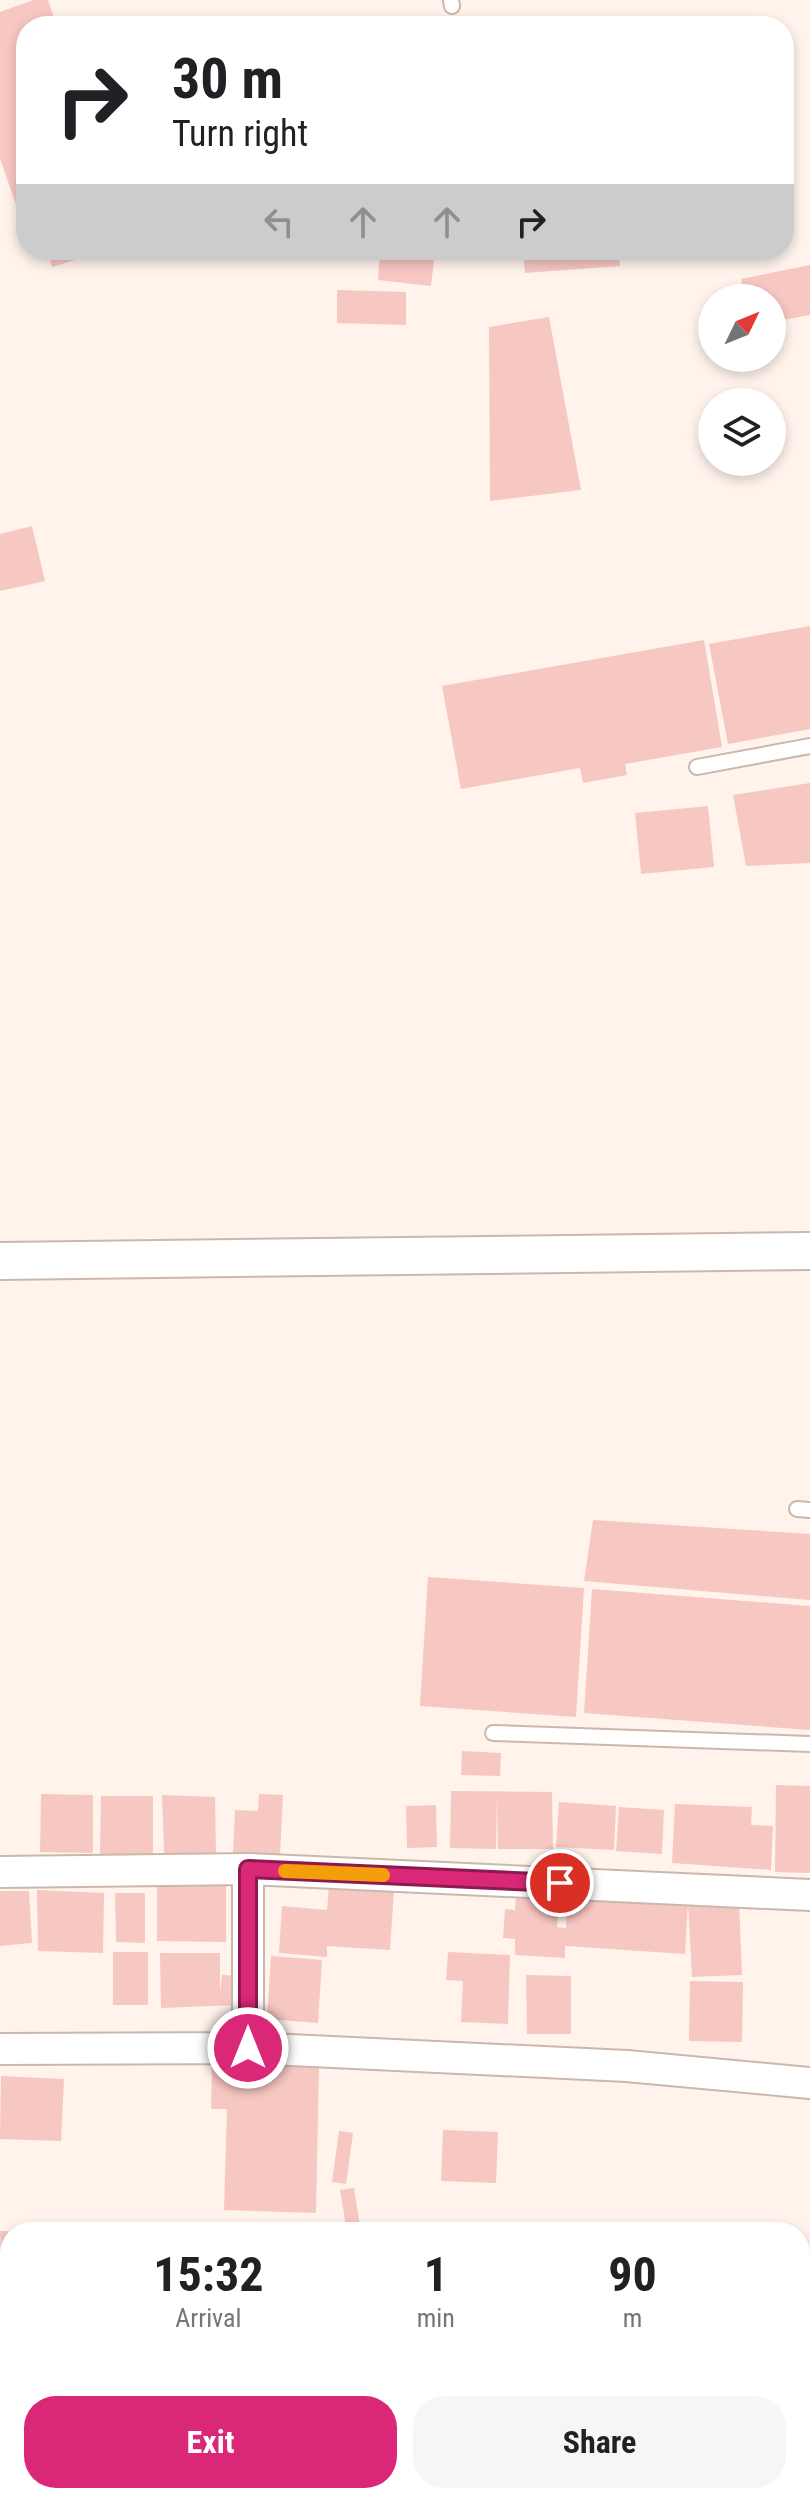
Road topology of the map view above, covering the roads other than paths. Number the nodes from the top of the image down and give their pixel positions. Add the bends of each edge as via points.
1 (810, 746) edge
2 (697, 767) dead end
3 (810, 1251) edge
4 (0, 1261) edge
5 (493, 1733) dead end
6 (810, 1744) edge
7 (248, 1869) junction
8 (0, 1872) edge
9 (810, 1895) edge
10 (248, 2048) junction
11 (0, 2049) edge
12 (810, 2083) edge

1 - 2 lane
3 - 4 street
5 - 6 lane
7 - 8 street
7 - 9 street
7 - 10 street
10 - 11 street
10 - 12 street via 627,2066

